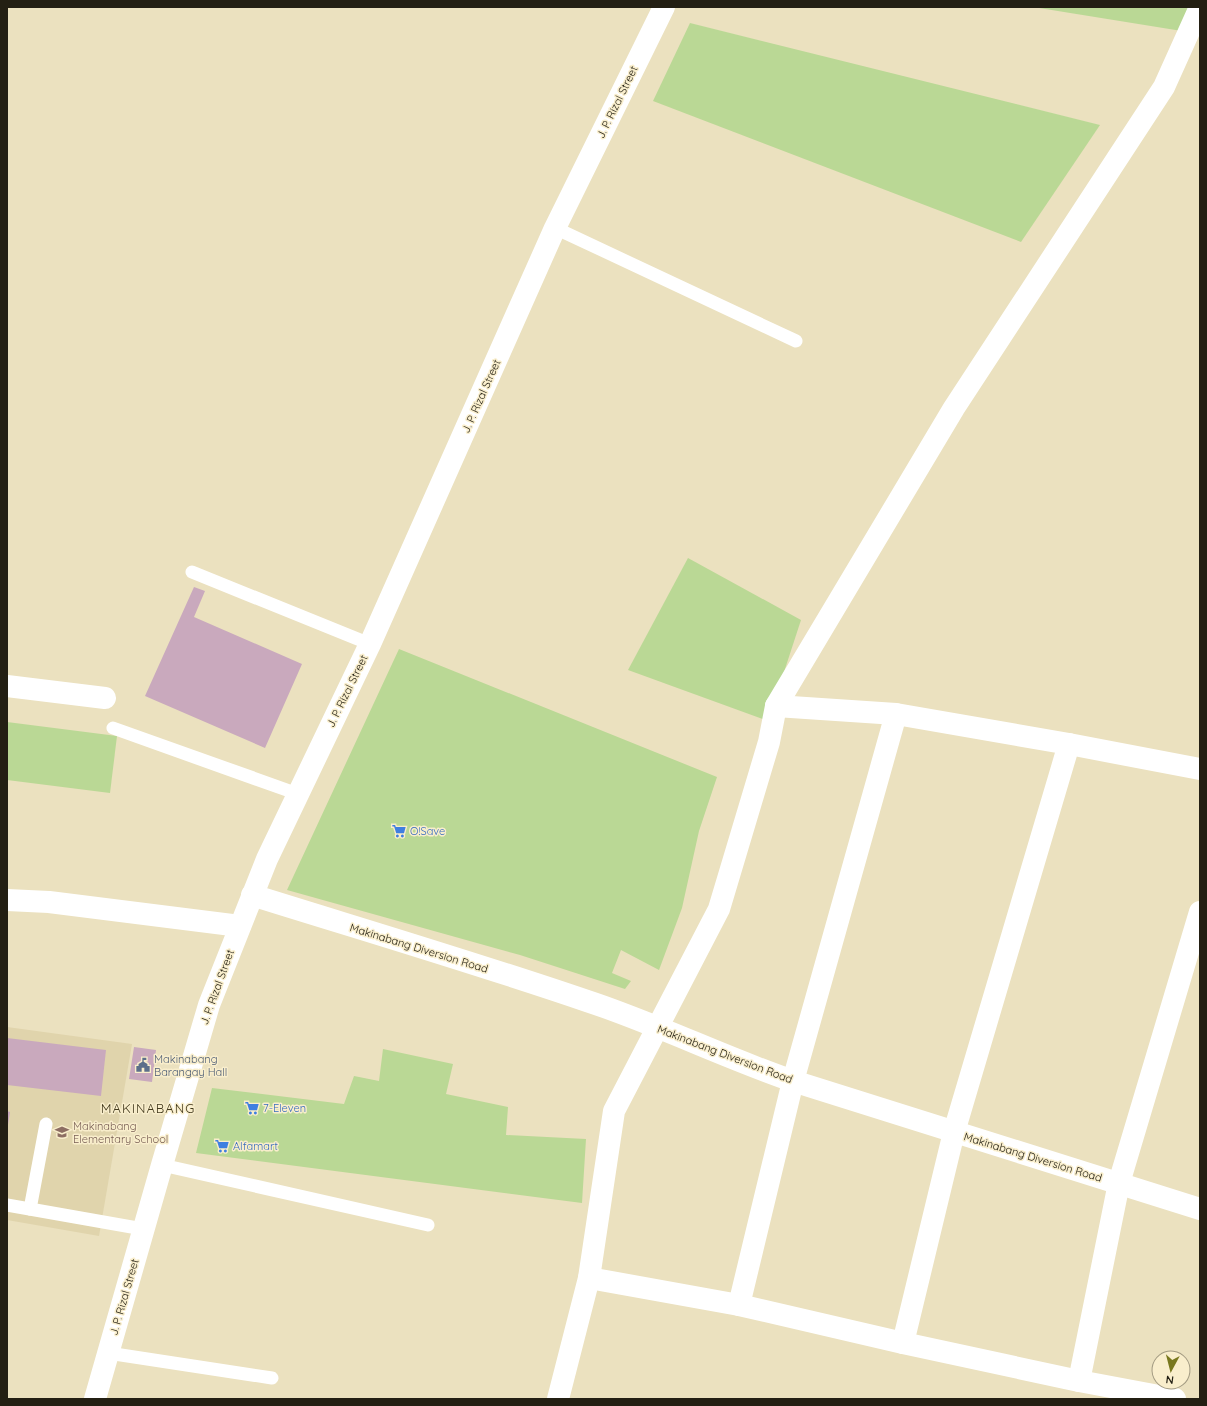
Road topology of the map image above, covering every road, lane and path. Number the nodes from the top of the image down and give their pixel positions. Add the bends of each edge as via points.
1 (664, 7) edge
2 (1200, 7) edge
3 (555, 228) junction
4 (796, 341) dead end
5 (192, 572) dead end
6 (370, 644) junction
7 (7, 686) edge
8 (105, 698) dead end
9 (776, 706) junction
10 (896, 714) junction
11 (113, 728) dead end
12 (1069, 744) junction
13 (1200, 769) edge
14 (298, 794) junction
15 (252, 895) junction
16 (7, 900) edge
17 (1200, 912) edge
18 (240, 926) junction
19 (658, 1028) junction
20 (793, 1081) junction
21 (46, 1124) dead end
22 (954, 1132) junction
23 (162, 1165) junction
24 (1119, 1183) junction
25 (7, 1205) edge
26 (30, 1209) junction
27 (1200, 1209) edge
28 (428, 1225) dead end
29 (143, 1229) junction
30 (589, 1278) junction
31 (739, 1305) junction
32 (903, 1343) junction
33 (108, 1354) junction
34 (272, 1378) dead end
35 (1079, 1381) junction
36 (95, 1399) edge
37 (558, 1399) edge
38 (1176, 1399) edge

1 - 3 street, J. P. Rizal Street
2 - 9 street via 1164,87 954,408
3 - 4 lane
3 - 6 street, J. P. Rizal Street
5 - 6 lane
6 - 14 street, J. P. Rizal Street
7 - 8 street
9 - 10 street
9 - 19 street via 769,742 719,909
10 - 12 street
10 - 20 street
11 - 14 lane
12 - 13 street
12 - 22 street
14 - 15 street, J. P. Rizal Street
15 - 18 street, J. P. Rizal Street
15 - 19 street, Makinabang Diversion Road via 588,1001
16 - 18 street via 49,902
17 - 24 street
18 - 23 street, J. P. Rizal Street via 209,1005
19 - 20 street, Makinabang Diversion Road
19 - 30 street via 614,1111
20 - 22 street, Makinabang Diversion Road
20 - 31 street
21 - 26 lane
22 - 24 street, Makinabang Diversion Road
22 - 32 street
23 - 28 lane
23 - 29 street, J. P. Rizal Street
24 - 27 street, Makinabang Diversion Road
24 - 35 street
25 - 26 lane
26 - 29 lane
29 - 33 street, J. P. Rizal Street
30 - 31 street
30 - 37 street
31 - 32 street
32 - 35 street
33 - 34 lane
33 - 36 street, J. P. Rizal Street
35 - 38 street

